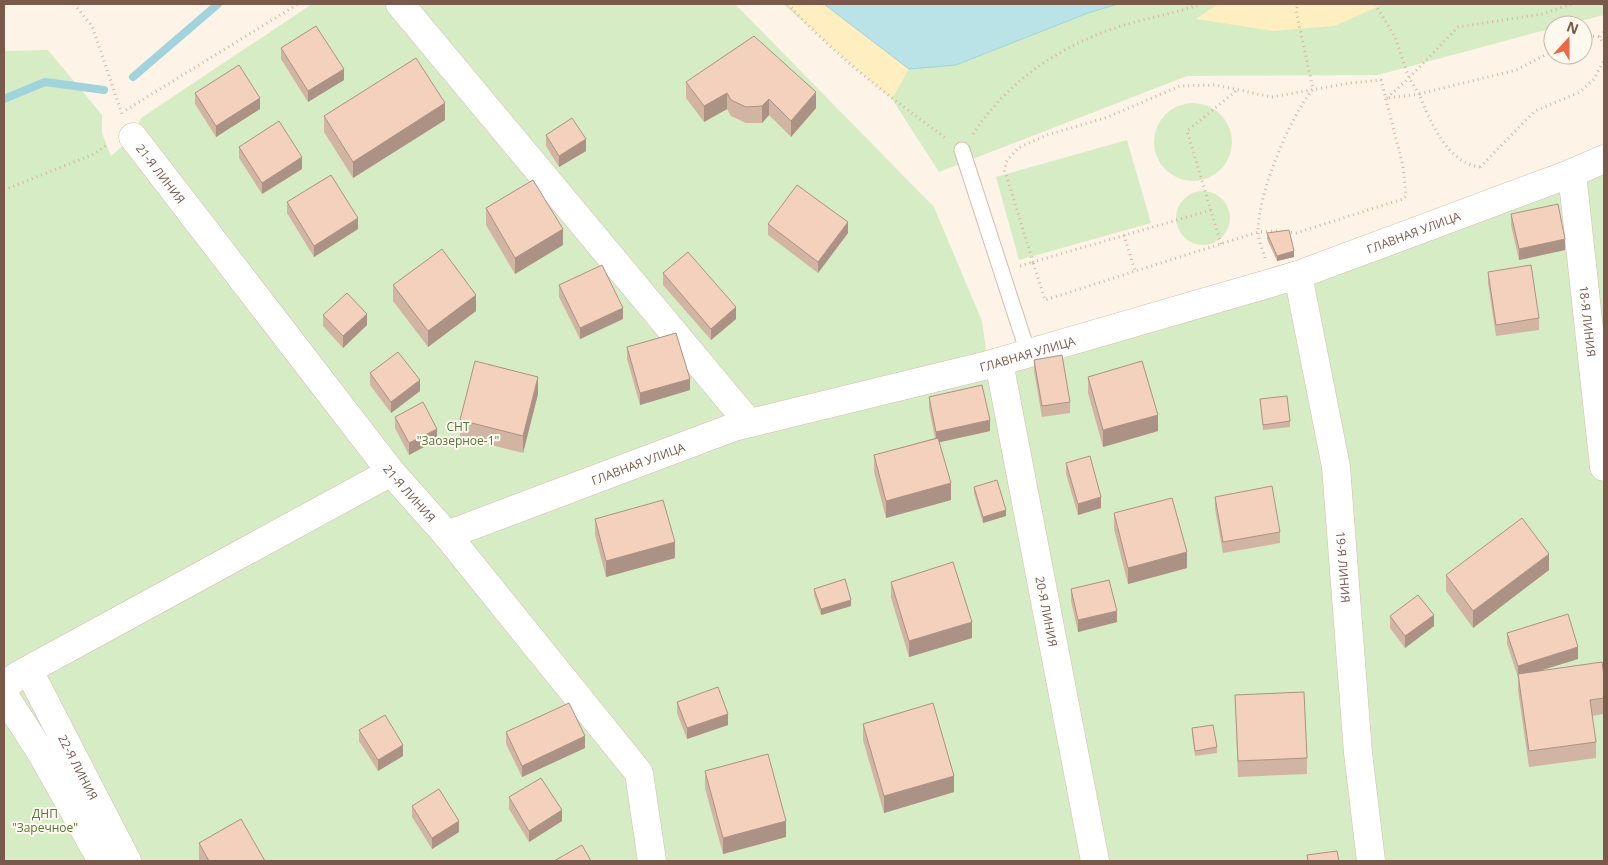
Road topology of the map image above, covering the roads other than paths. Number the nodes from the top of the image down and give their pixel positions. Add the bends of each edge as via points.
1 (400, 4) edge
2 (121, 128) road end
3 (962, 150) road end
4 (1604, 159) edge
5 (1572, 173) junction
6 (1298, 275) junction
7 (1028, 353) junction
8 (999, 362) junction
9 (749, 424) junction
10 (1604, 467) edge
11 (391, 472) junction
12 (447, 535) junction
13 (29, 671) junction
14 (4, 688) edge
15 (4, 695) edge
16 (102, 861) edge
17 (127, 861) edge
18 (652, 861) edge
19 (1095, 861) edge
20 (1371, 861) edge

1 - 9 street
2 - 11 street, 21-Я ЛИНИЯ
3 - 7 lane
4 - 5 street, ГЛАВНАЯ УЛИЦА
5 - 6 street, ГЛАВНАЯ УЛИЦА
5 - 10 street, 18-Я ЛИНИЯ
6 - 7 street, ГЛАВНАЯ УЛИЦА
6 - 20 street, 19-Я ЛИНИЯ via 1336,467 1358,753
7 - 8 street, ГЛАВНАЯ УЛИЦА
8 - 9 street, ГЛАВНАЯ УЛИЦА
8 - 19 street, 20-Я ЛИНИЯ
9 - 12 street, ГЛАВНАЯ УЛИЦА
11 - 12 street, 21-Я ЛИНИЯ
11 - 13 street
12 - 18 street, 21-Я ЛИНИЯ via 639,772
13 - 14 street via 17,676
13 - 17 street, 22-Я ЛИНИЯ
15 - 16 street via 42,754

